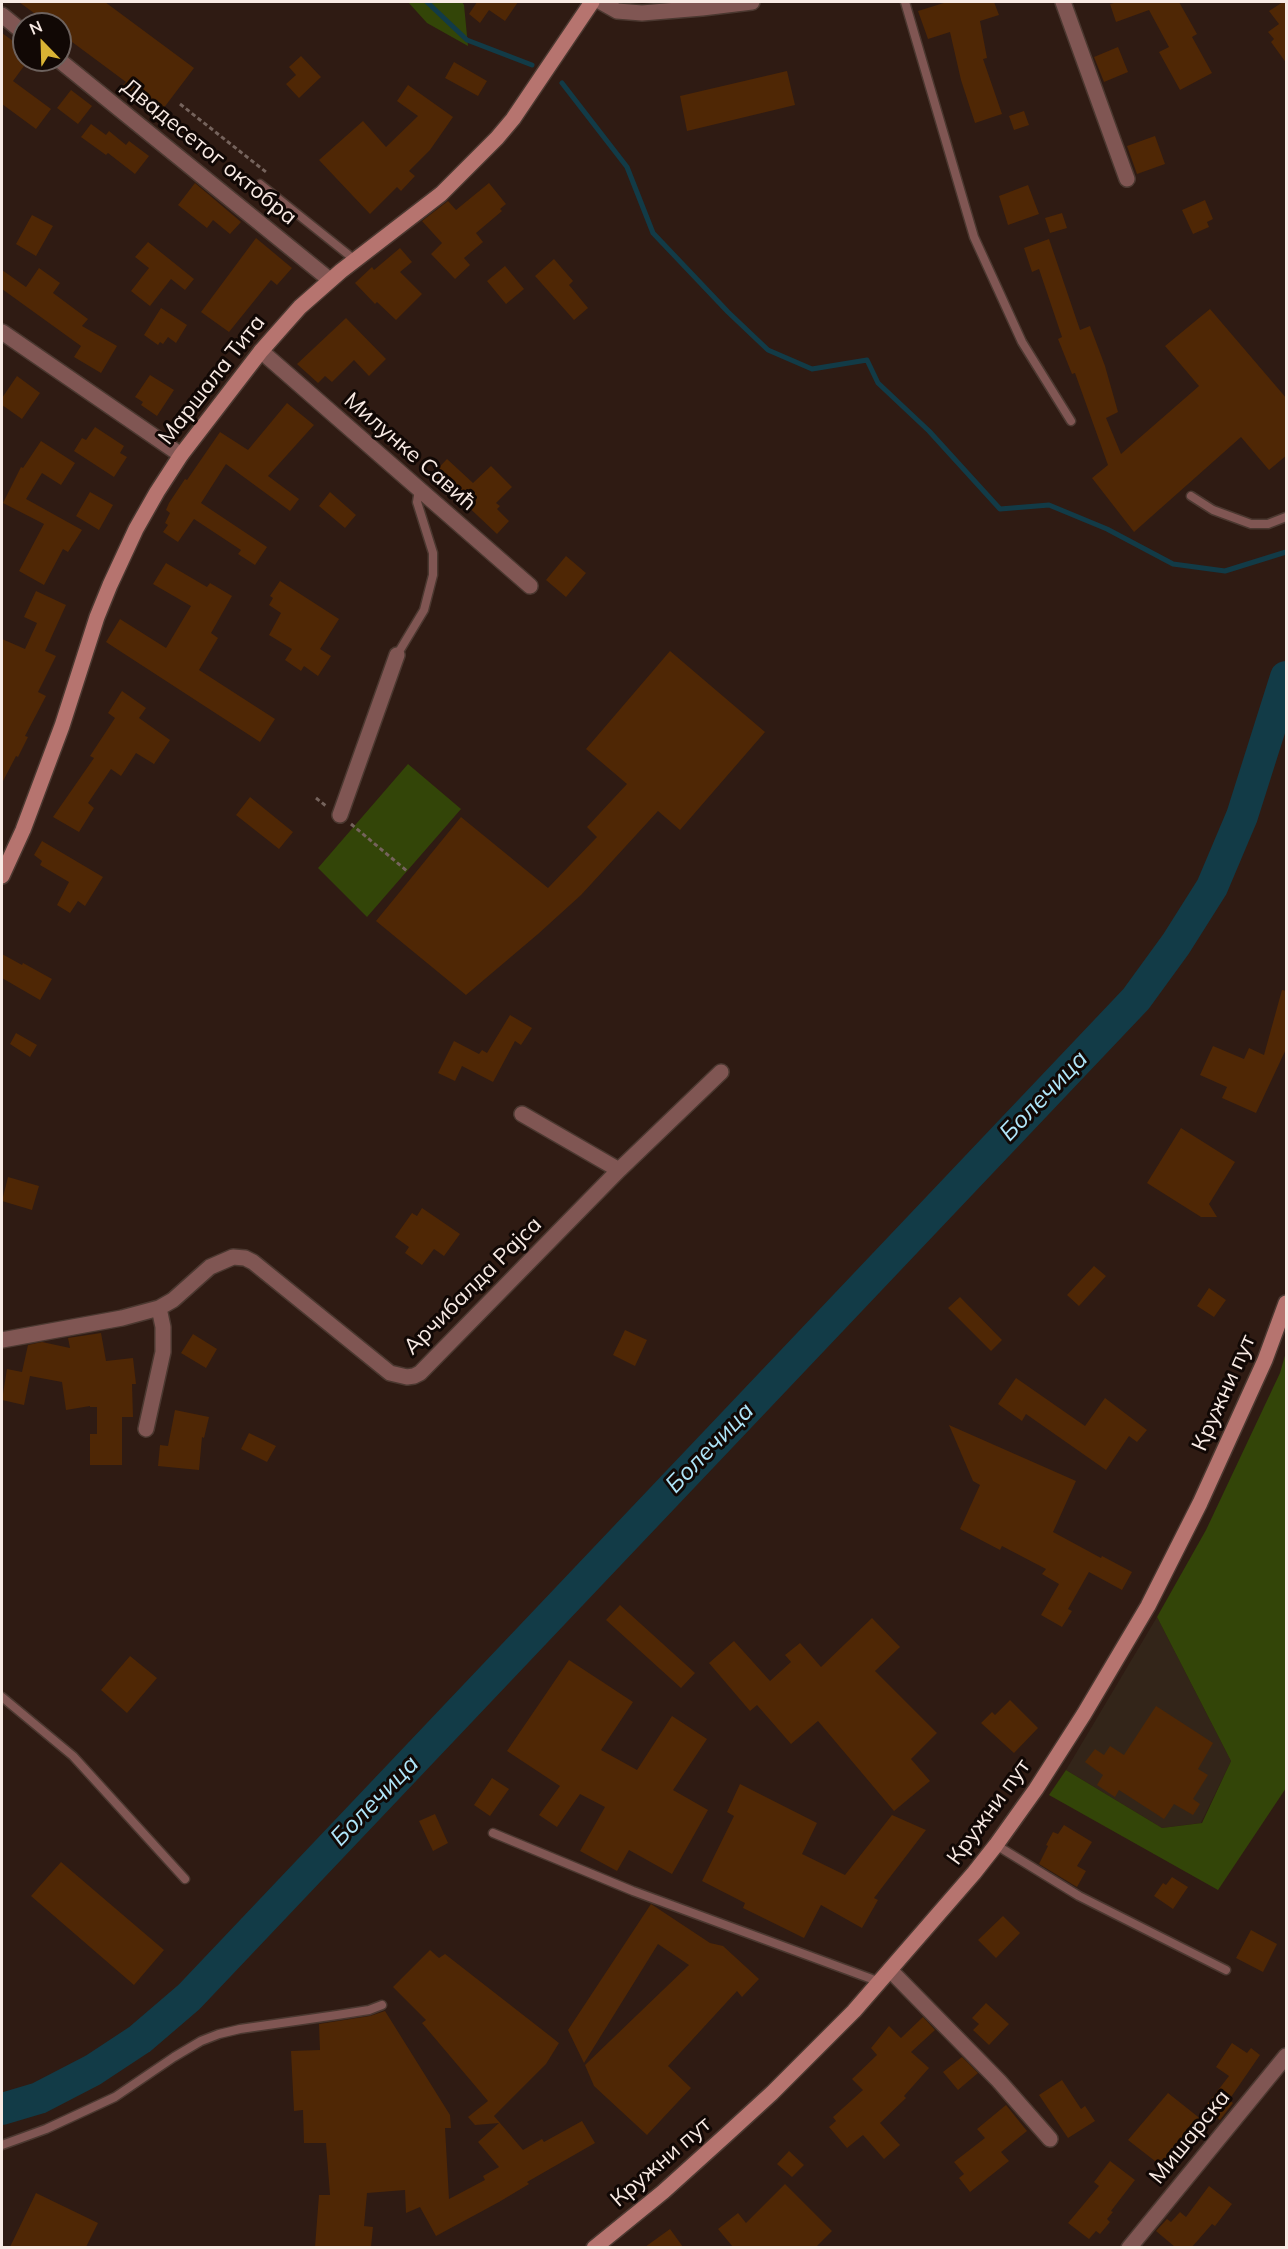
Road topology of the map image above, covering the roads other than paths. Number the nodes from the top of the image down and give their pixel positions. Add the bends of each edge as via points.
1 (592, 2) edge
2 (601, 2) edge
3 (752, 2) edge
4 (904, 2) edge
5 (1063, 2) edge
6 (621, 6) edge
7 (72, 71) edge
8 (1127, 178) dead end
9 (260, 184) dead end
10 (355, 260) junction
11 (330, 280) junction
12 (2, 332) edge
13 (261, 351) junction
14 (1071, 421) dead end
15 (182, 455) junction
16 (419, 489) junction
17 (1191, 496) dead end
18 (1287, 517) edge
19 (530, 586) dead end
20 (397, 655) joint
21 (340, 815) road end
22 (2, 876) edge
23 (721, 1072) dead end
24 (522, 1114) dead end
25 (619, 1170) junction
26 (1287, 1303) edge
27 (159, 1308) junction
28 (2, 1340) edge
29 (146, 1429) dead end
30 (2, 1697) edge
31 (493, 1833) dead end
32 (996, 1845) junction
33 (185, 1879) dead end
34 (1226, 1970) dead end
35 (886, 1976) junction
36 (382, 2005) dead end
37 (1287, 2056) edge
38 (1050, 2139) dead end
39 (2, 2145) edge
40 (594, 2247) edge
41 (1129, 2247) edge

1 - 10 main road, Маршала Тита via 498,138 441,194
2 - 6 street
3 - 6 street via 642,13
4 - 14 lane via 974,237 1022,342
5 - 8 street
7 - 11 street, Двадесетог октобра
9 - 10 lane
10 - 11 main road, Маршала Тита
11 - 13 main road, Маршала Тита
12 - 15 street
13 - 15 main road, Маршала Тита
13 - 16 street, Милунке Савић
15 - 22 main road, Маршала Тита via 141,520 110,585 62,726
16 - 19 street, Милунке Савић
16 - 20 lane via 417,502 433,553 432,582 424,610
17 - 18 lane via 1213,510 1251,524 1268,524
20 - 21 street
23 - 25 street, Арчибалда Рајса
24 - 25 street
25 - 27 street, Арчибалда Рајса via 414,1376 390,1373 245,1258 233,1257 210,1268
26 - 32 main road, Кружни пут via 1200,1503 1148,1606 1078,1724
27 - 28 street, Арчибалда Рајса
27 - 29 street via 163,1352
30 - 33 lane via 73,1756
31 - 35 lane via 633,1891
32 - 34 lane via 1079,1896
32 - 35 main road, Кружни пут
35 - 38 street via 999,2081
35 - 40 main road, Кружни пут via 772,2093 663,2192
36 - 39 lane via 219,2034 174,2057 115,2097
37 - 41 street, Мишарска

